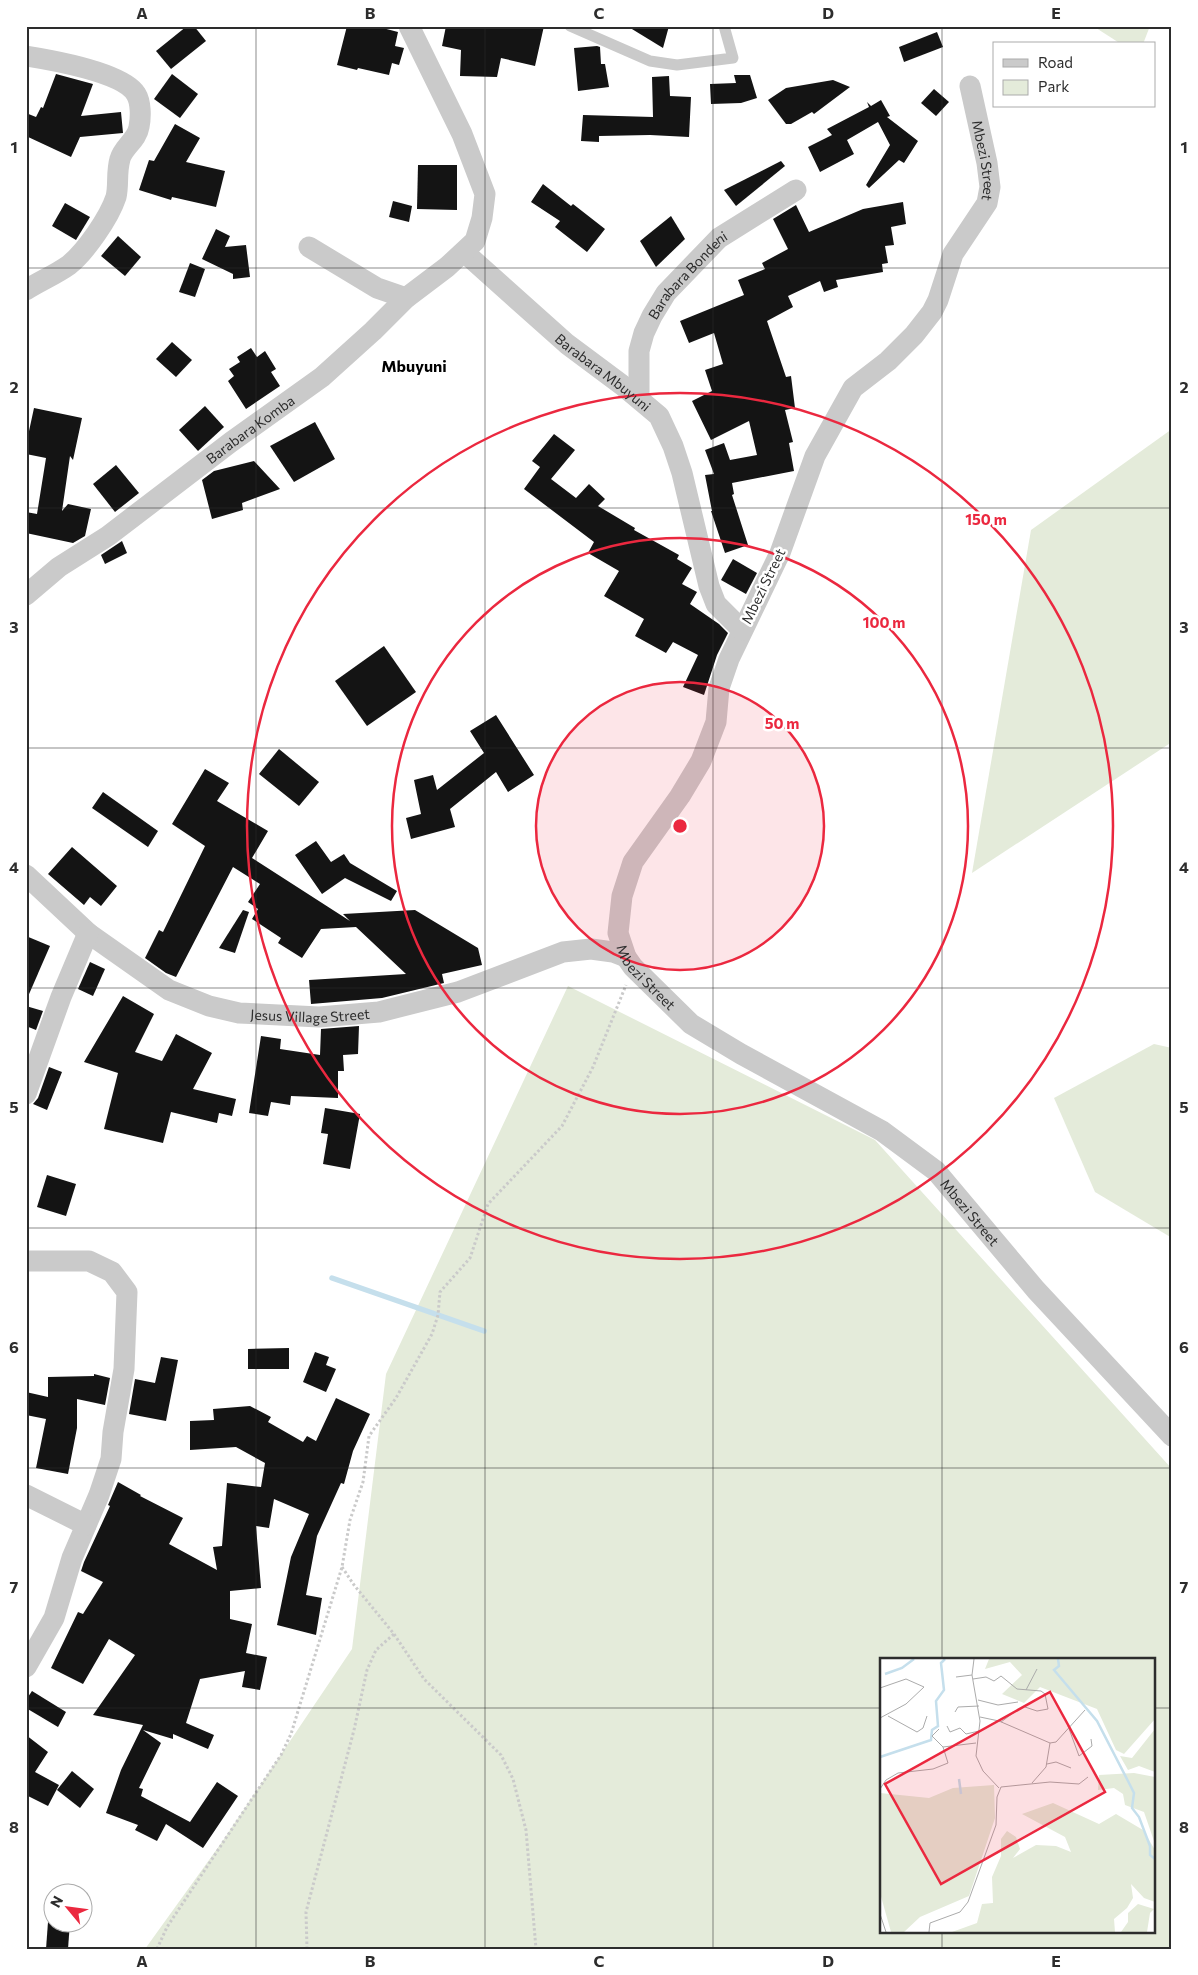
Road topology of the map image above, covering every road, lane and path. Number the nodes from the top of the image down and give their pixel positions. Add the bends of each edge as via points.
1 (409, 26) edge
2 (570, 26) edge
3 (724, 26) edge
4 (26, 56) edge
5 (970, 86) dead end
6 (796, 190) dead end
7 (309, 247) dead end
8 (464, 252) junction
9 (26, 290) edge
10 (406, 298) junction
11 (639, 398) junction
12 (26, 595) edge
13 (742, 630) junction
14 (26, 875) edge
15 (88, 933) junction
16 (630, 962) junction
17 (26, 1094) edge
18 (26, 1260) edge
19 (1172, 1436) edge
20 (26, 1495) edge
21 (86, 1525) junction
22 (342, 1568) junction
23 (394, 1634) junction
24 (26, 1667) edge
25 (157, 1949) edge
26 (307, 1949) edge
27 (536, 1949) edge

1 - 8 street, Barabara Komba via 462,134 485,194 475,241
2 - 3 lane via 650,62 677,65 733,58
4 - 9 street via 62,62 126,84 136,93 140,105 139,128 120,157 116,196 106,219 71,263
5 - 13 street, Mbezi Street via 988,163 990,187 987,203 953,254 932,312 888,361 853,388 838,413 815,456 780,553
6 - 11 street, Barabara Bondeni via 719,238 666,293 652,316 639,351
7 - 10 street via 377,288
8 - 10 street, Barabara Komba
8 - 11 street, Barabara Mbuyuni via 567,344
10 - 12 street, Barabara Komba via 322,377 108,536 59,567
11 - 13 street, Barabara Mbuyuni via 659,416 673,446 690,503 708,586 716,604
13 - 16 street, Mbezi Street via 719,688 716,722 701,761 633,862 622,896 618,933
14 - 15 street, Jesus Village Street
15 - 16 street, Jesus Village Street via 169,990 209,1006 239,1013 319,1017 379,1012 458,992 562,952 591,949 613,952
15 - 17 street
16 - 19 street, Mbezi Street via 691,1024 882,1131 936,1171 1036,1290
16 - 22 path via 592,1067 562,1126 488,1204 470,1258 440,1292 432,1334 396,1398 369,1436 363,1482 350,1520
18 - 21 street via 90,1261 112,1272 127,1292 124,1369 111,1459
20 - 21 street
21 - 24 street via 72,1558 54,1618
22 - 23 path
22 - 25 path via 291,1734 167,1927
23 - 26 path via 376,1650 367,1670 306,1912
23 - 27 path via 424,1679 501,1755 513,1779 526,1830

